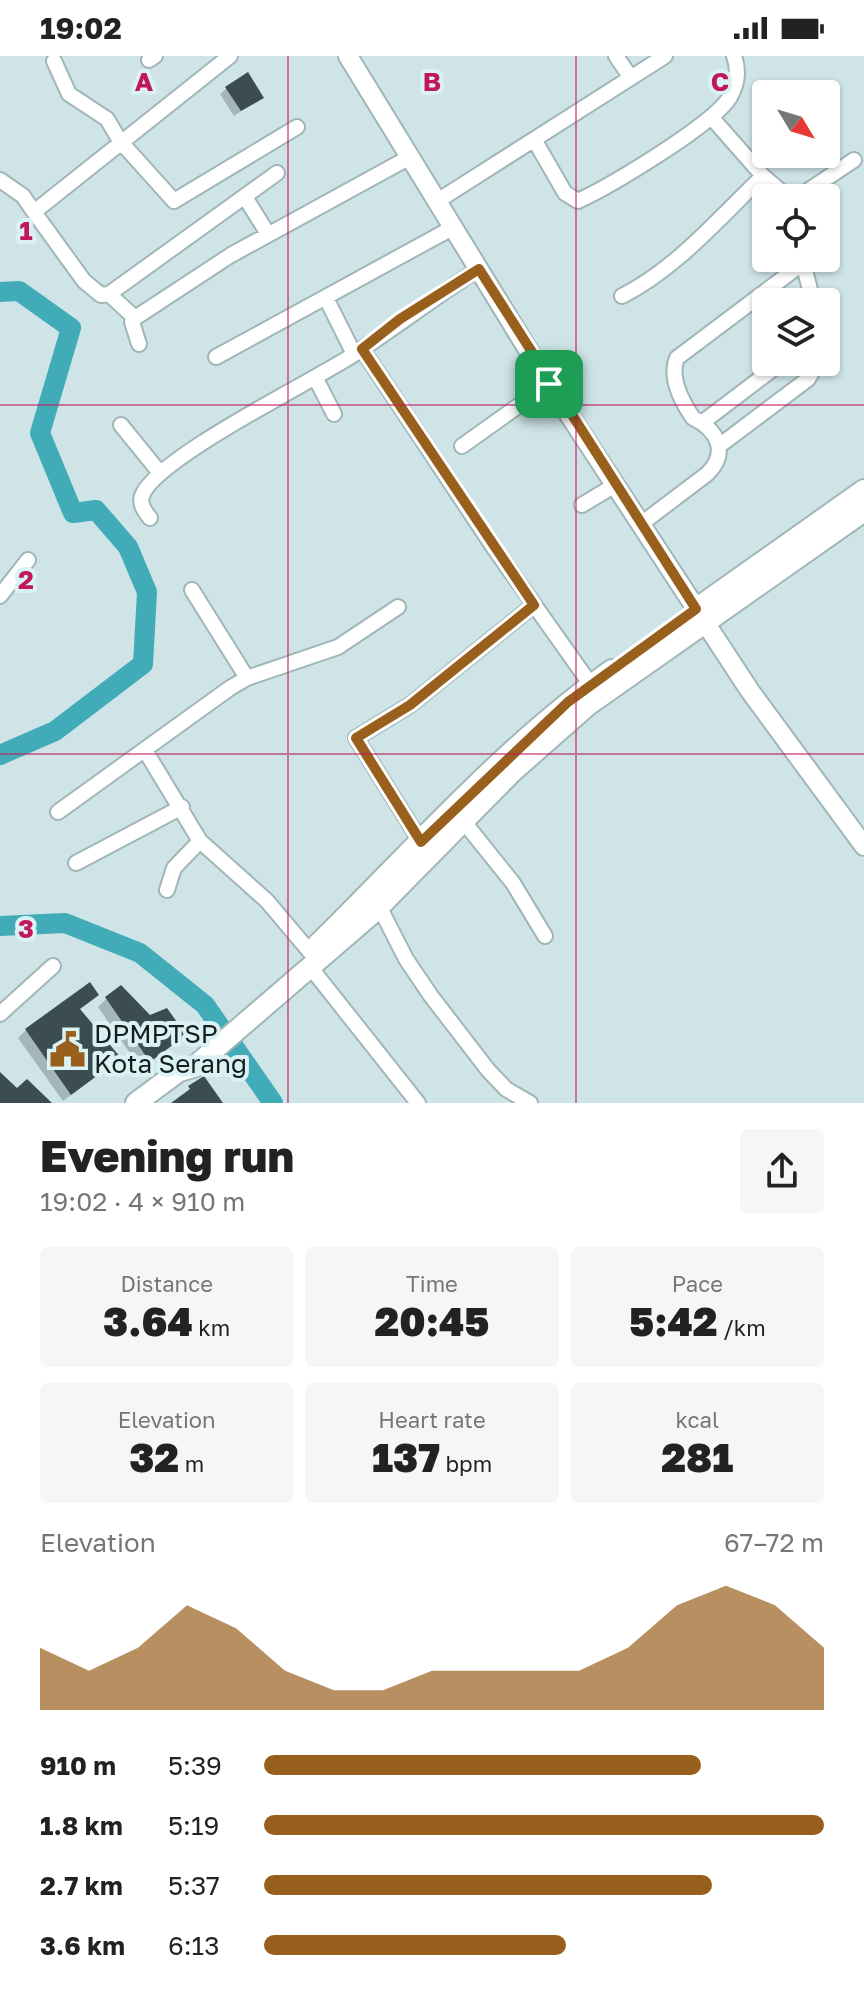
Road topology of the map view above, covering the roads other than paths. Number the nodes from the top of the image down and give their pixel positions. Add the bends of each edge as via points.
1 (230, 56) edge
2 (348, 56) edge
3 (616, 56) edge
4 (665, 56) edge
5 (734, 56) edge
6 (54, 61) dead end
7 (631, 78) junction
8 (712, 118) junction
9 (297, 127) dead end
10 (120, 141) junction
11 (535, 141) junction
12 (410, 157) junction
13 (854, 160) dead end
14 (277, 173) dead end
15 (763, 176) junction
16 (0, 180) edge
17 (772, 184) edge
18 (818, 184) edge
19 (245, 197) junction
20 (439, 200) junction
21 (34, 212) junction
22 (454, 227) junction
23 (268, 234) junction
24 (479, 269) junction
25 (788, 272) edge
26 (109, 294) junction
27 (622, 296) dead end
28 (326, 298) junction
29 (135, 318) junction
30 (139, 344) dead end
31 (358, 351) junction
32 (216, 357) dead end
33 (764, 376) edge
34 (810, 376) edge
35 (315, 377) junction
36 (549, 384) junction
37 (334, 414) dead end
38 (703, 422) junction
39 (121, 425) dead end
40 (462, 446) dead end
41 (719, 446) junction
42 (160, 473) junction
43 (615, 485) junction
44 (864, 490) edge
45 (582, 505) dead end
46 (864, 511) edge
47 (150, 518) dead end
48 (641, 524) junction
49 (28, 560) dead end
50 (192, 590) dead end
51 (1, 592) edge
52 (534, 605) junction
53 (398, 607) dead end
54 (700, 615) junction
55 (247, 678) junction
56 (591, 685) junction
57 (146, 752) junction
58 (182, 807) junction
59 (58, 812) dead end
60 (459, 816) junction
61 (200, 841) junction
62 (421, 842) junction
63 (864, 846) edge
64 (76, 863) dead end
65 (167, 890) dead end
66 (379, 906) junction
67 (545, 936) dead end
68 (310, 960) junction
69 (53, 966) dead end
70 (0, 1014) edge
71 (509, 1099) edge
72 (136, 1103) edge
73 (418, 1103) edge
74 (530, 1103) edge

1 - 10 street
2 - 12 street
3 - 7 street
4 - 7 street
5 - 8 street via 736,82
6 - 10 street via 69,94 107,119
7 - 11 street
8 - 11 street via 578,201 565,193
8 - 15 street
9 - 10 street via 174,201
10 - 21 street
11 - 20 street
12 - 20 street
12 - 23 street
13 - 18 street
14 - 19 street
15 - 17 street
15 - 27 street via 667,266
16 - 21 street via 23,196
19 - 23 street
19 - 26 street
20 - 22 street
21 - 26 street via 84,281 101,295
22 - 24 street
22 - 28 street
23 - 29 street
24 - 31 street
24 - 36 street
25 - 38 street via 677,358 673,373 685,404 693,418
26 - 29 street
28 - 31 street
28 - 32 street
29 - 30 street
31 - 35 street
31 - 52 street
33 - 38 street
34 - 41 street
35 - 37 street
35 - 42 street
36 - 40 street
36 - 43 street
38 - 41 street
39 - 42 street
41 - 48 street via 716,465
42 - 47 street via 142,496
43 - 45 street
43 - 48 street
44 - 54 main road
46 - 54 main road
48 - 54 street
49 - 51 street
50 - 55 street
52 - 56 street
52 - 62 street via 410,705 356,738
53 - 55 street via 338,647
54 - 56 main road
54 - 60 main road
54 - 63 street
55 - 57 street via 206,703
56 - 60 main road
57 - 58 street
57 - 59 street
58 - 61 street
58 - 64 street
60 - 62 main road
60 - 66 main road
60 - 67 street via 514,884
61 - 65 street via 174,868
61 - 68 street via 267,901
62 - 68 main road
66 - 68 main road
66 - 71 street via 406,959
68 - 72 main road via 200,1055 194,1067 179,1071
68 - 73 street
69 - 70 street
71 - 74 street

